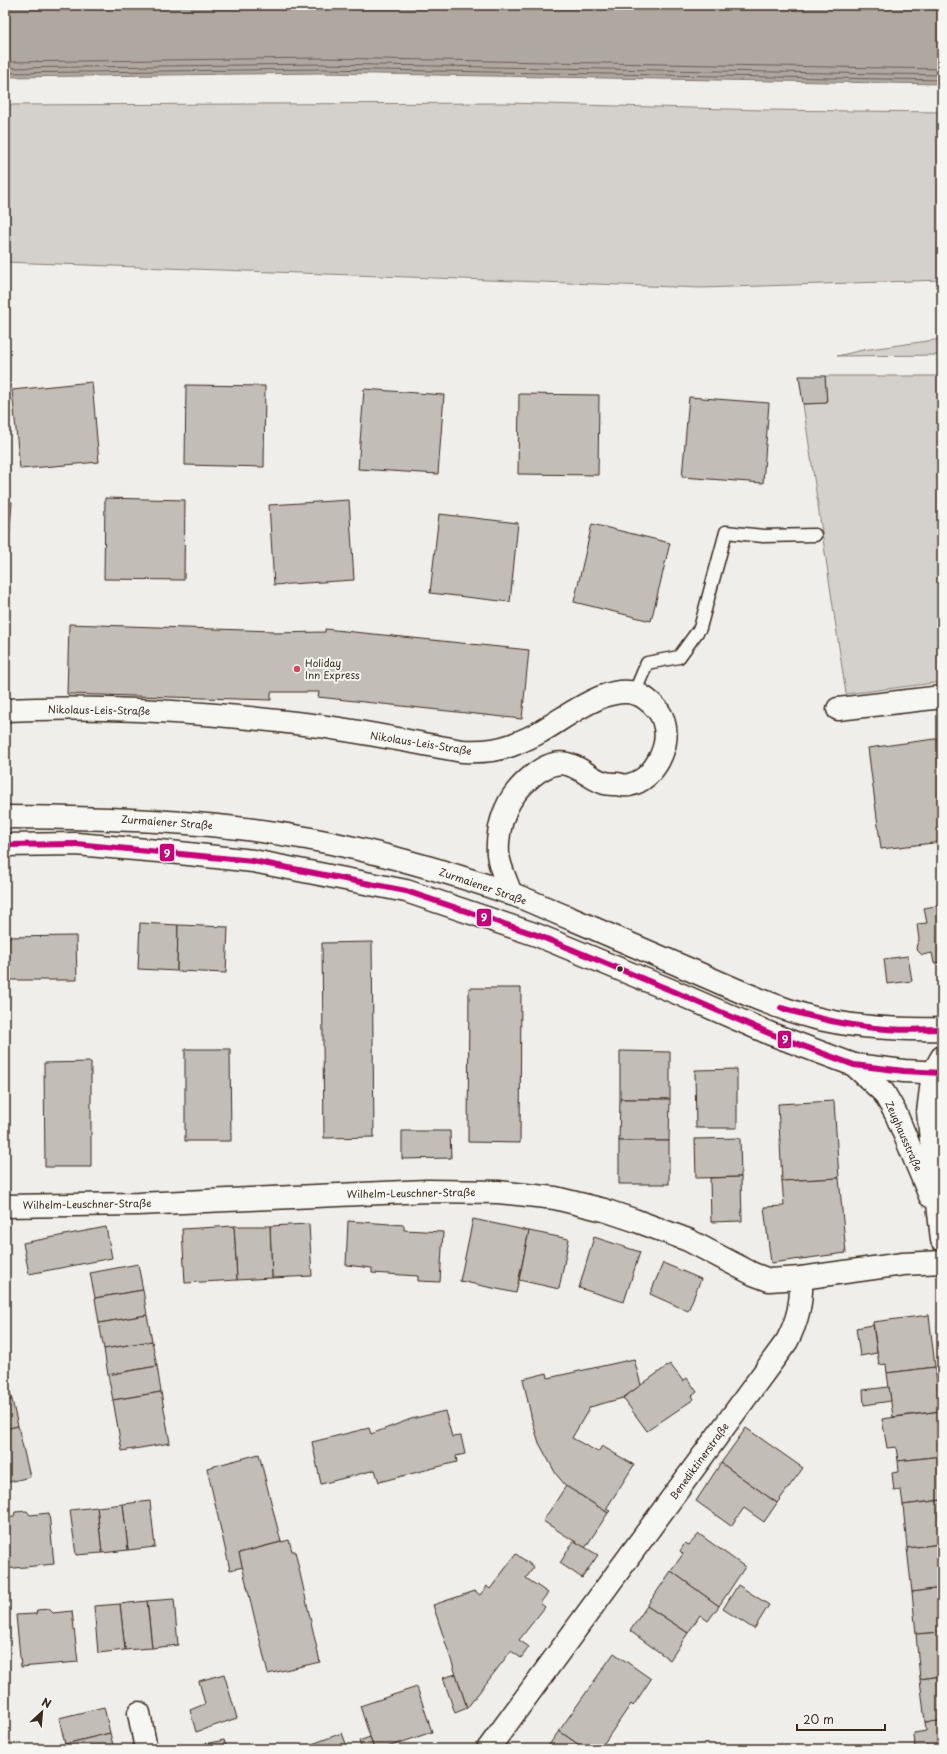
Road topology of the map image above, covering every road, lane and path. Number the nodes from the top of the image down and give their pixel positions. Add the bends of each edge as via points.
1 (815, 535) dead end
2 (634, 694) junction
3 (942, 697) edge
4 (5, 710) edge
5 (838, 710) dead end
6 (5, 817) edge
7 (5, 845) edge
8 (511, 894) junction
9 (942, 1029) edge
10 (854, 1065) junction
11 (939, 1068) edge
12 (5, 1206) edge
13 (940, 1212) edge
14 (942, 1240) edge
15 (942, 1262) edge
16 (800, 1278) junction
17 (139, 1713) dead end
18 (146, 1749) edge
19 (488, 1749) edge

1 - 2 lane via 763,536 726,532 700,628 679,657 647,662
2 - 4 street, Nikolaus-Leis-Straße via 621,692 602,696 583,704 539,733 510,746 484,752 462,751 305,724 181,712 57,708
2 - 8 street, Nikolaus-Leis-Straße via 652,704 664,722 666,738 662,754 655,766 644,778 629,785 605,783 568,764 557,763 544,768 529,779 505,810 500,832 498,855
3 - 5 street
6 - 8 street, Zurmaiener Straße via 169,821 306,838 426,867
7 - 10 street via 76,844 252,861 406,891 537,935 771,1034
8 - 9 street, Zurmaiener Straße via 782,1008 848,1025 901,1030
10 - 11 street
10 - 13 street, Zeughausstraße via 884,1093
11 - 13 street, Zeughausstraße via 928,1112
12 - 16 street, Wilhelm-Leuschner-Straße via 138,1204 427,1191 529,1194 604,1210 662,1229 761,1278
13 - 14 street, Zeughausstraße
15 - 16 street via 903,1264
16 - 19 street, Benediktinerstraße via 799,1312 787,1341
17 - 18 street

